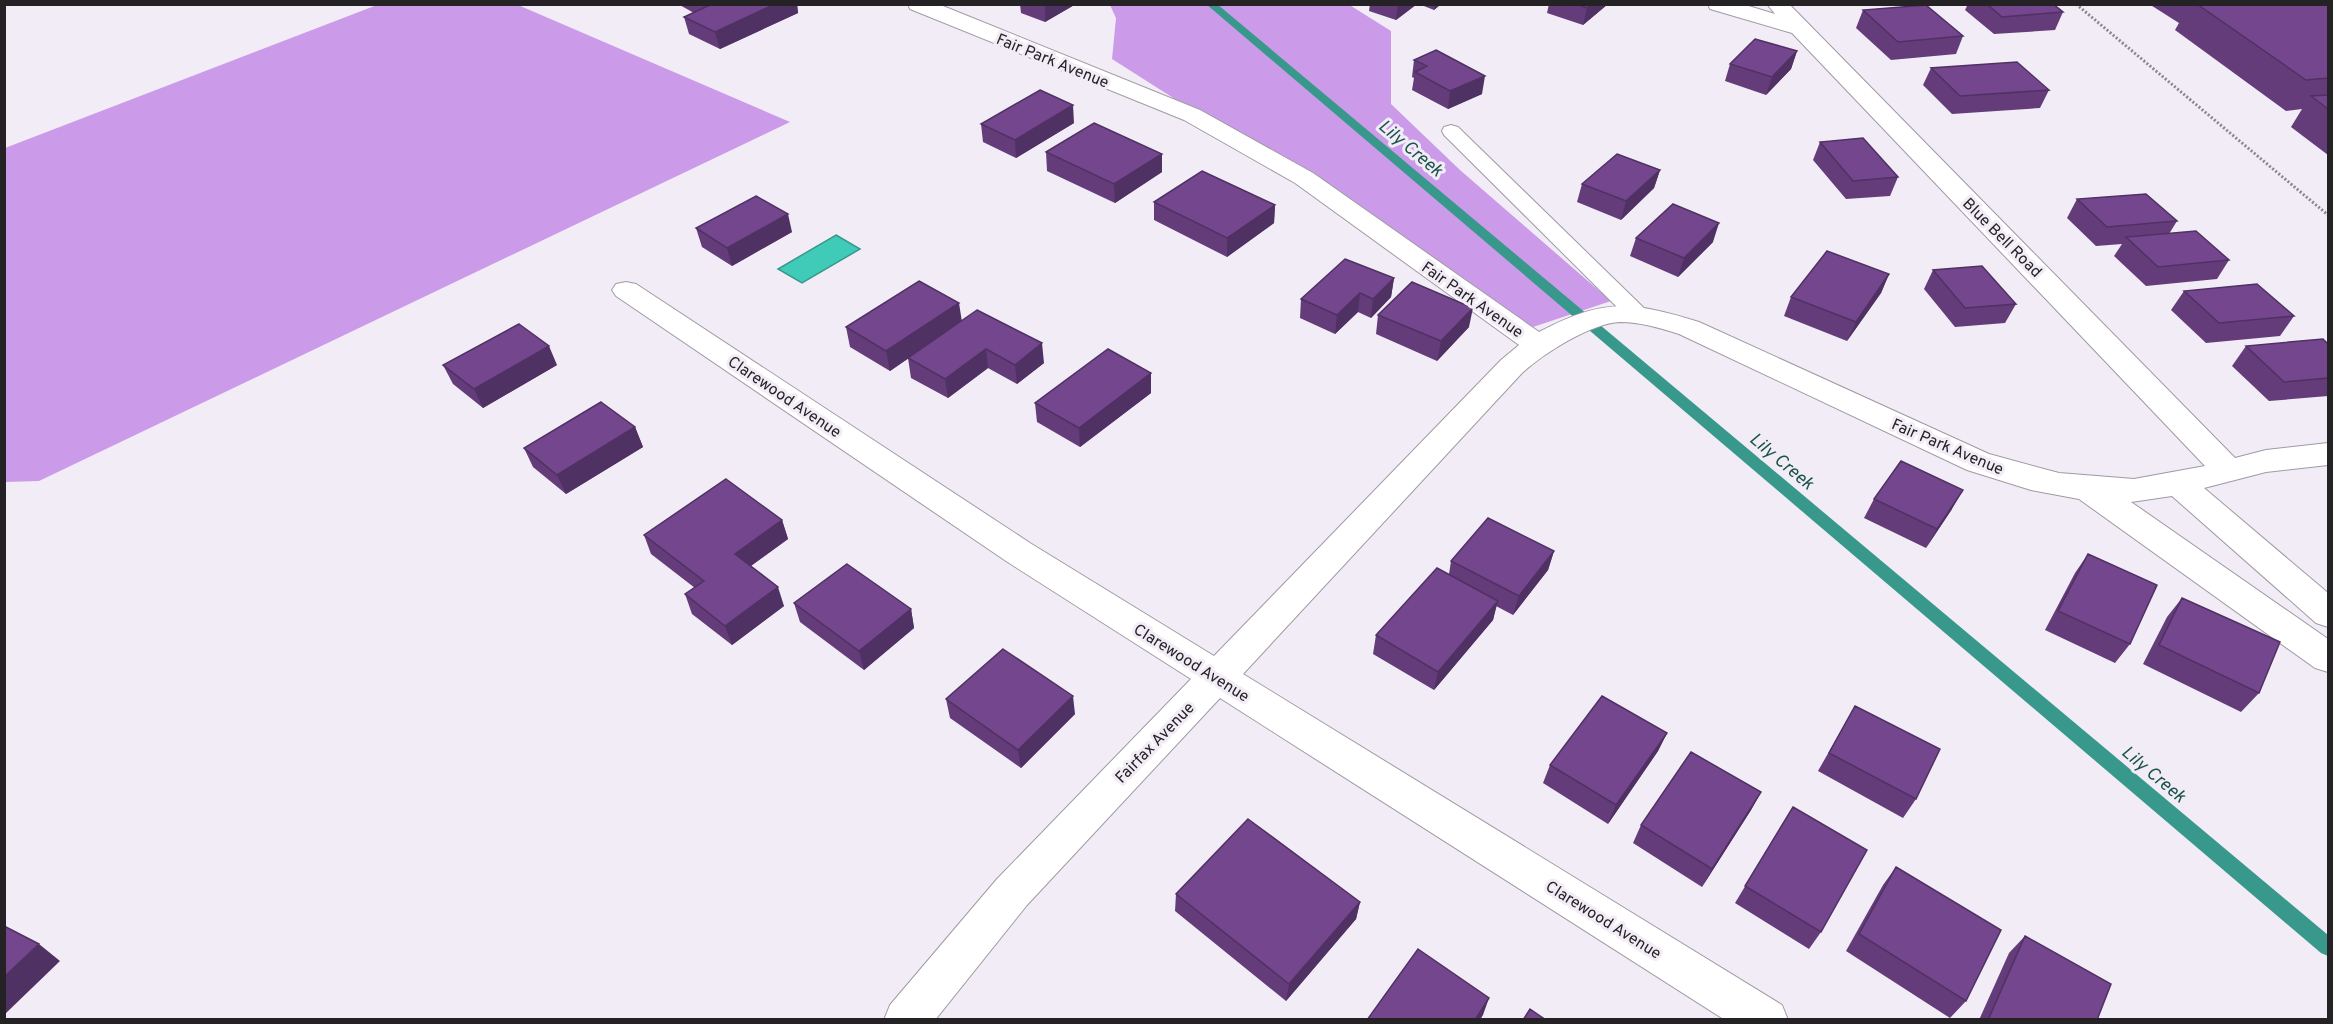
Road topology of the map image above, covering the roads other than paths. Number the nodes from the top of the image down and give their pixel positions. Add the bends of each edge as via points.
1 (918, 4) edge
2 (1718, 4) edge
3 (1777, 4) edge
4 (1798, 28) junction
5 (1451, 131) dead end
6 (626, 290) dead end
7 (1625, 315) junction
8 (1549, 338) junction
9 (2328, 454) edge
10 (2228, 471) junction
11 (2178, 484) junction
12 (2087, 488) junction
13 (2328, 613) edge
14 (2328, 658) edge
15 (1216, 677) junction
16 (906, 1020) edge
17 (1766, 1020) edge

1 - 8 street, Fair Park Avenue via 1192,115 1304,178
2 - 4 street
3 - 4 street, Blue Bell Road
4 - 10 street, Blue Bell Road
5 - 7 lane
6 - 15 street, Clarewood Avenue via 1018,552
7 - 8 street
7 - 12 street, Fair Park Avenue via 1689,328 1978,462 2025,477
8 - 15 street, Fairfax Avenue via 1511,364
9 - 10 street via 2266,461
10 - 11 street, Fair Park Avenue
11 - 12 street, Fair Park Avenue via 2134,491
11 - 13 street
12 - 14 street, Fair Park Avenue
15 - 16 street, Fairfax Avenue via 1012,892
15 - 17 street, Clarewood Avenue

